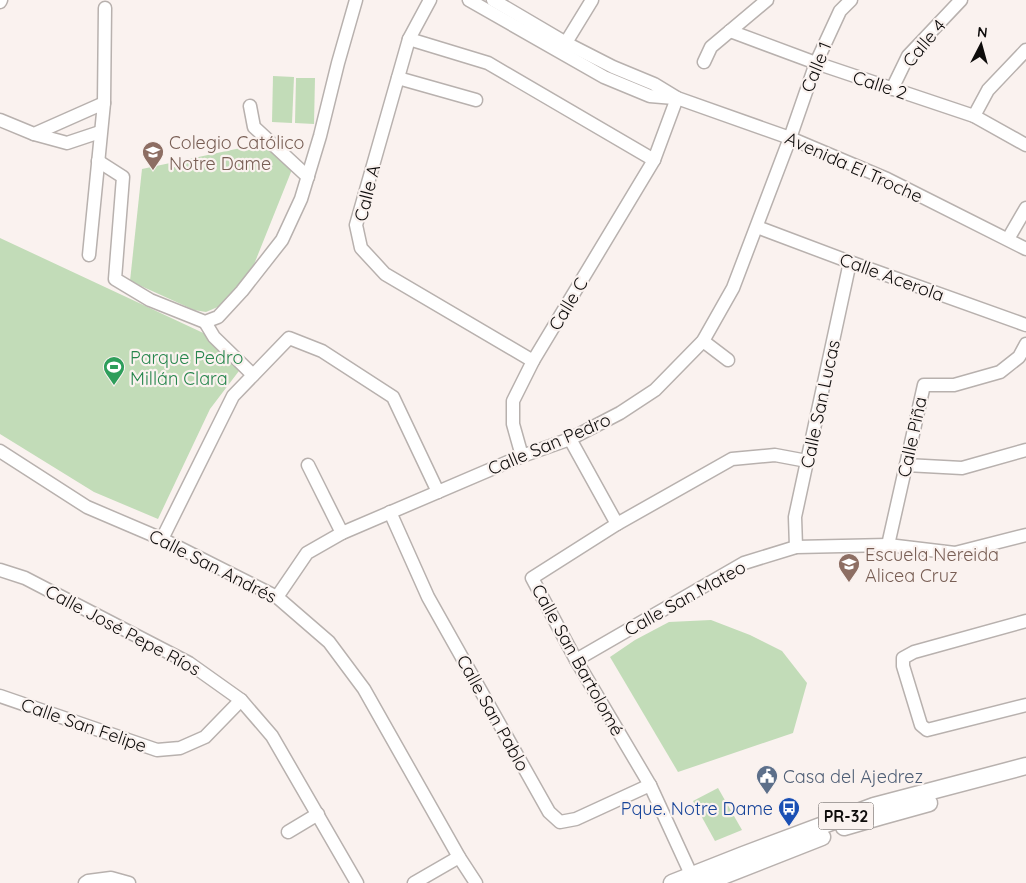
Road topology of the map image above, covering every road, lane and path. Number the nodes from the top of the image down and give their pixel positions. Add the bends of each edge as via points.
1 (356, 0) edge
2 (430, 0) edge
3 (469, 0) edge
4 (592, 0) edge
5 (767, 0) edge
6 (851, 0) edge
7 (961, 0) edge
8 (491, 3) edge
9 (104, 8) dead end
10 (730, 31) junction
11 (410, 39) junction
12 (563, 48) junction
13 (1026, 50) edge
14 (704, 62) dead end
15 (816, 63) junction
16 (398, 78) junction
17 (892, 89) junction
18 (677, 98) junction
19 (476, 100) dead end
20 (104, 103) junction
21 (250, 106) dead end
22 (974, 116) junction
23 (0, 120) edge
24 (100, 132) junction
25 (34, 134) junction
26 (790, 138) junction
27 (1026, 144) edge
28 (654, 160) junction
29 (98, 161) junction
30 (308, 177) junction
31 (1026, 208) edge
32 (758, 227) junction
33 (1008, 239) junction
34 (1026, 249) edge
35 (89, 255) dead end
36 (850, 262) junction
37 (205, 322) junction
38 (1026, 325) edge
39 (702, 341) junction
40 (1026, 344) edge
41 (728, 360) dead end
42 (533, 362) junction
43 (253, 375) junction
44 (570, 439) junction
45 (1026, 450) edge
46 (0, 451) edge
47 (522, 456) junction
48 (807, 461) junction
49 (308, 465) dead end
50 (906, 465) junction
51 (438, 492) junction
52 (390, 512) junction
53 (617, 524) junction
54 (342, 533) junction
55 (1026, 535) edge
56 (162, 539) junction
57 (888, 545) junction
58 (796, 546) junction
59 (0, 570) edge
60 (277, 597) junction
61 (1026, 621) edge
62 (576, 660) junction
63 (0, 696) edge
64 (241, 700) junction
65 (1026, 705) edge
66 (1024, 773) edge
67 (650, 785) junction
68 (318, 814) junction
69 (288, 832) dead end
70 (460, 857) junction
71 (697, 880) edge
72 (85, 883) edge
73 (129, 883) edge
74 (357, 883) edge
75 (414, 883) edge
76 (476, 883) edge
77 (672, 883) edge

1 - 30 street
2 - 11 street, Calle A
3 - 8 street, Avenida El Troche
4 - 12 street
5 - 10 street
6 - 15 street, Calle 1 via 840,11
7 - 17 street, Calle 4 via 908,56
8 - 12 street, Avenida El Troche
9 - 20 street
10 - 14 street via 711,48
10 - 15 street, Calle 2
11 - 16 street, Calle A
11 - 28 street via 488,63
12 - 18 street, Avenida El Troche via 604,77 650,96
13 - 22 street via 988,90
15 - 17 street, Calle 2
15 - 26 street, Calle 1
16 - 19 street
16 - 42 street, Calle A via 356,226 361,248 385,274
17 - 22 street, Calle 2
18 - 26 street, Avenida El Troche
18 - 28 street, Calle C
20 - 24 street
20 - 25 street
21 - 30 street via 254,127
22 - 27 street, Calle 2
23 - 25 street
24 - 25 street via 67,143
24 - 29 street
26 - 32 street, Calle San Pedro
26 - 33 street, Avenida El Troche via 887,179
28 - 42 street, Calle C
29 - 35 street
29 - 37 street via 123,177 115,280 150,300
30 - 37 street via 282,240 218,317
31 - 33 street
32 - 36 street, Calle Acerola
32 - 39 street, Calle San Pedro via 734,288
33 - 34 street, Avenida El Troche
36 - 38 street, Calle Acerola
36 - 48 street, Calle San Lucas
37 - 43 street via 214,337
39 - 41 street
39 - 44 street, Calle San Pedro via 655,390
40 - 50 street, Calle Piña via 1020,357 1000,372 954,385 924,385
42 - 47 street, Calle C via 513,401 513,424
43 - 51 street via 289,338 322,351 393,397
43 - 56 street via 233,396
44 - 47 street, Calle San Pedro
44 - 53 street
45 - 50 street via 962,468
46 - 56 street, Calle San Andrés via 87,507
47 - 51 street, Calle San Pedro
48 - 53 street, Calle San Bartolomé via 775,455 732,459
48 - 58 street, Calle San Lucas via 795,517
49 - 54 street
50 - 57 street, Calle Piña
51 - 52 street, Calle San Pedro
52 - 54 street, Calle San Pedro
52 - 67 street, Calle San Pablo via 428,597 549,812 560,822 576,819
53 - 62 street, Calle San Bartolomé via 532,578
54 - 60 street, Calle San Pedro via 307,553
55 - 57 street, Calle San Mateo via 955,553
56 - 60 street, Calle San Andrés
57 - 58 street, Calle San Mateo
58 - 62 street, Calle San Mateo via 744,563
59 - 64 street, Calle José Pepe Ríos via 25,578 189,663
60 - 70 street, Calle San Andrés via 329,642 364,689
61 - 65 street via 914,652 903,658 921,725 927,730
62 - 67 street, Calle San Bartolomé
63 - 64 street, Calle San Felipe via 156,750 180,748 205,737
64 - 68 street, Calle José Pepe Ríos via 272,736
66 - 71 main road, PR-32 via 903,804 874,806
67 - 71 street, Calle San Bartolomé
68 - 69 street
68 - 74 street, Calle José Pepe Ríos
70 - 75 street
70 - 76 street, Calle San Andrés
71 - 77 main road, PR-32
72 - 73 street via 111,878

